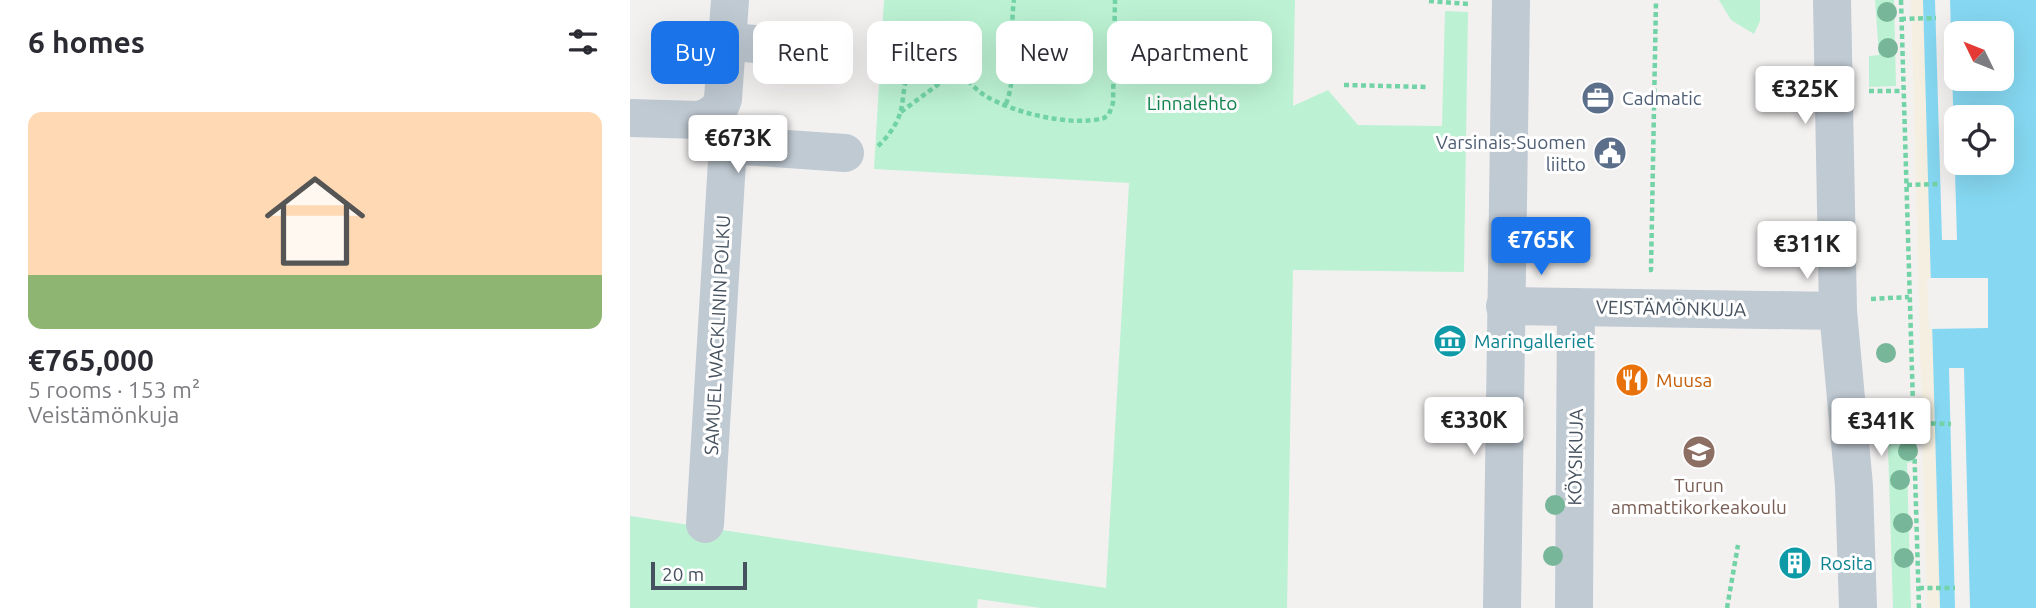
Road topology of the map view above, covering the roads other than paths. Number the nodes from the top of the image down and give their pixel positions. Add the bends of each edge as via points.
1 (730, 0) edge
2 (1511, 0) edge
3 (1832, 0) edge
4 (728, 21) edge
5 (724, 84) edge
6 (630, 118) edge
7 (718, 131) junction
8 (859, 151) road end
9 (1854, 305) junction
10 (1505, 306) junction
11 (1576, 307) junction
12 (705, 524) dead end
13 (1502, 608) edge
14 (1574, 608) edge
15 (1858, 608) edge

1 - 4 street
2 - 10 street
3 - 9 street
5 - 7 street
6 - 7 street via 699,120
7 - 8 street
7 - 12 street, SAMUEL WACKLININ POLKU
9 - 11 street, VEISTÄMÖNKUJA
9 - 15 street
10 - 11 street, VEISTÄMÖNKUJA
10 - 13 street
11 - 14 street, KÖYSIKUJA

